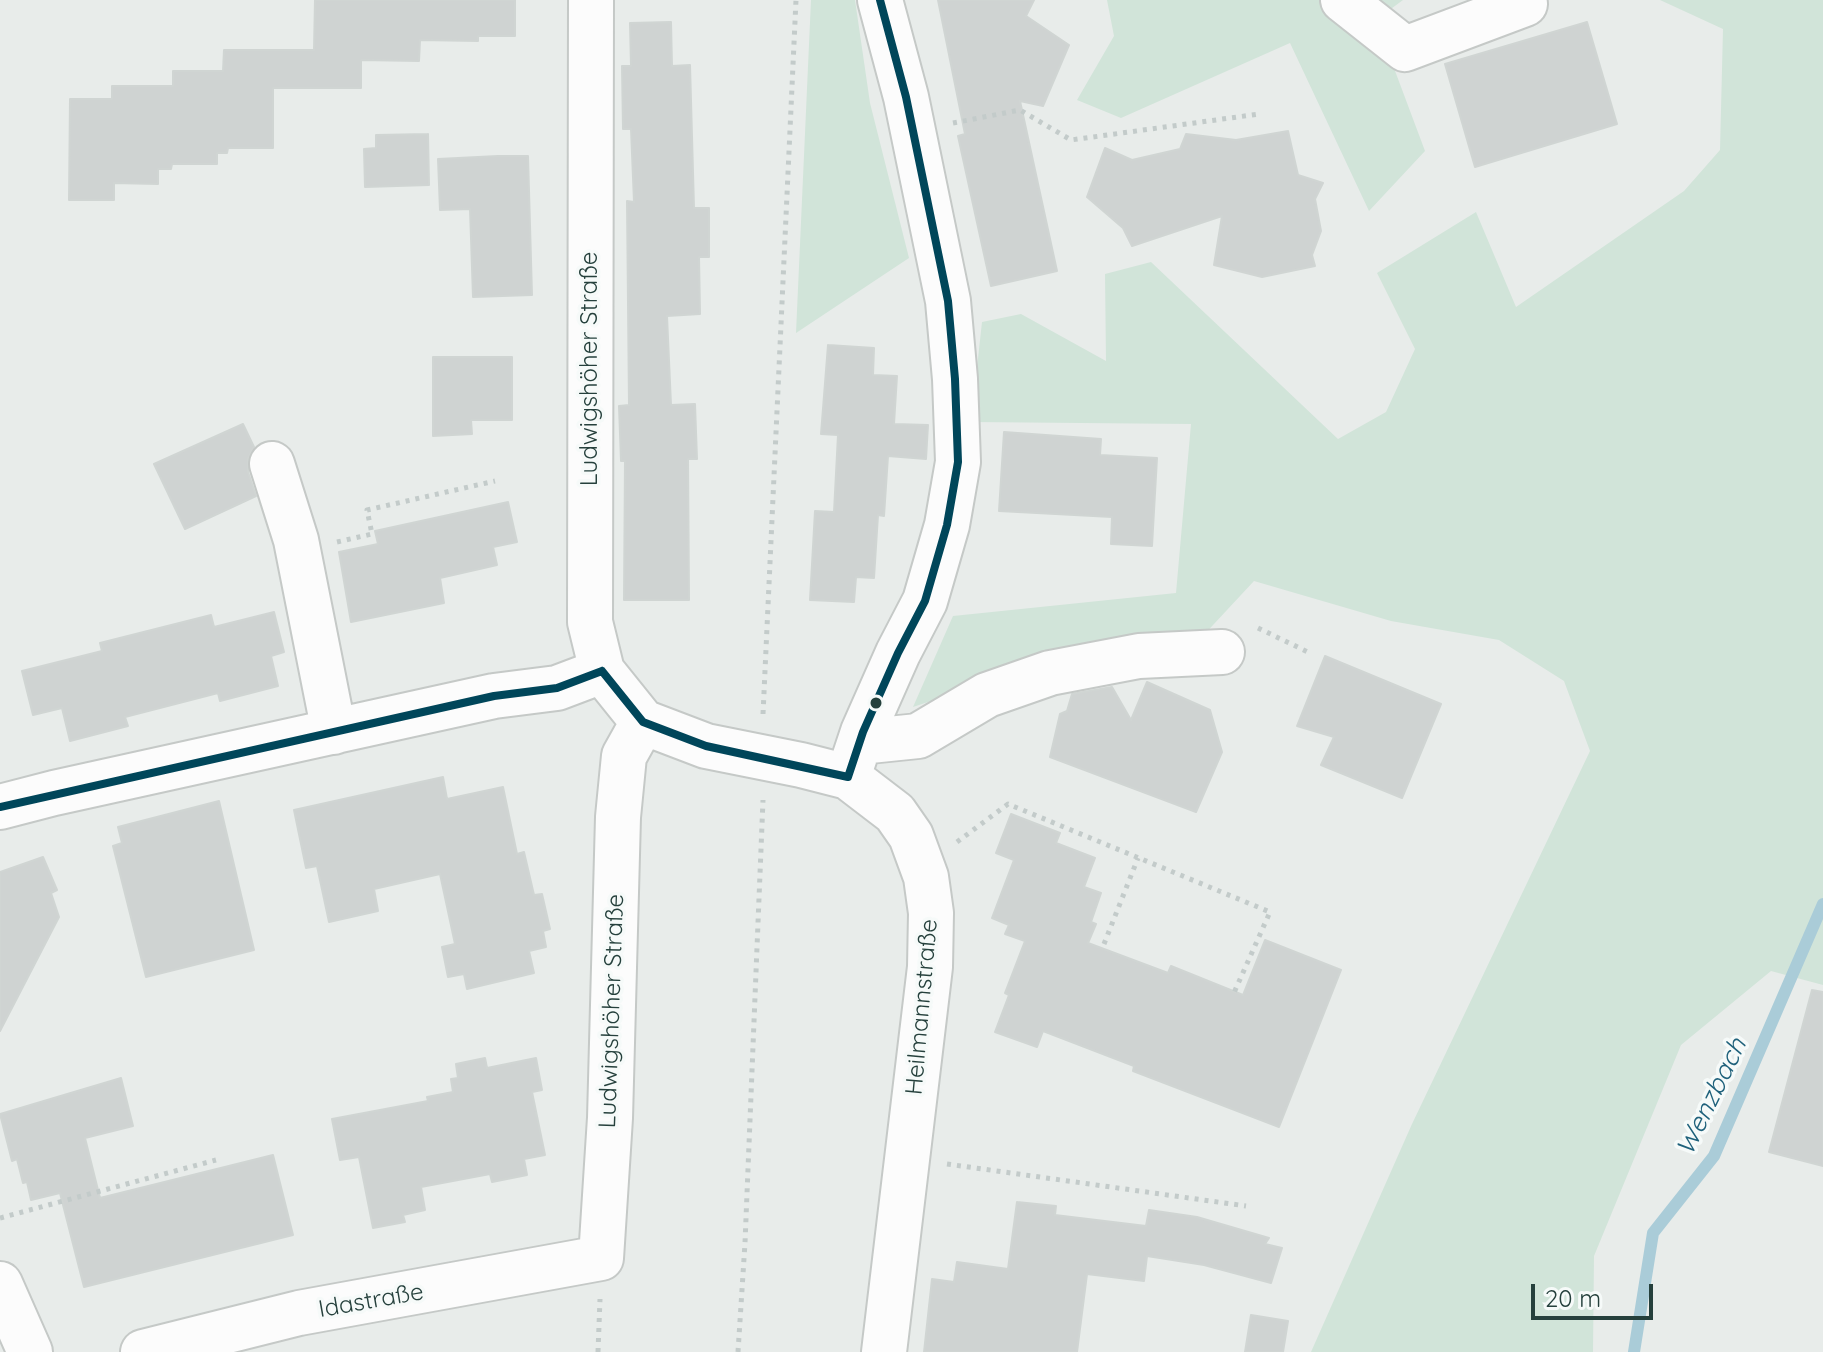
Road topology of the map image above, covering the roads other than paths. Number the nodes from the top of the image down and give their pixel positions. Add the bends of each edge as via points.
1 (591, 0) edge
2 (880, 0) edge
3 (1343, 0) edge
4 (1525, 4) dead end
5 (272, 464) dead end
6 (1222, 652) dead end
7 (602, 671) junction
8 (643, 722) junction
9 (334, 732) junction
10 (854, 760) junction
11 (0, 807) edge
12 (601, 1258) joint
13 (0, 1284) edge
14 (30, 1352) edge
15 (143, 1352) edge
16 (884, 1352) edge

1 - 7 street, Ludwigshöher Straße via 590,622
2 - 10 street via 948,301 958,462 925,601
3 - 4 street via 1405,49
5 - 9 street via 296,540
6 - 10 street via 1139,656 1050,673 987,695 918,736
7 - 8 street, Ludwigshöher Straße
7 - 9 street via 557,688 494,696
8 - 10 street via 706,746 801,765
8 - 12 street, Ludwigshöher Straße via 624,756 618,817
9 - 11 street
10 - 16 street, Heilmannstraße via 911,836 924,867 931,913 930,967
12 - 15 street, Idastraße via 299,1313
13 - 14 street

